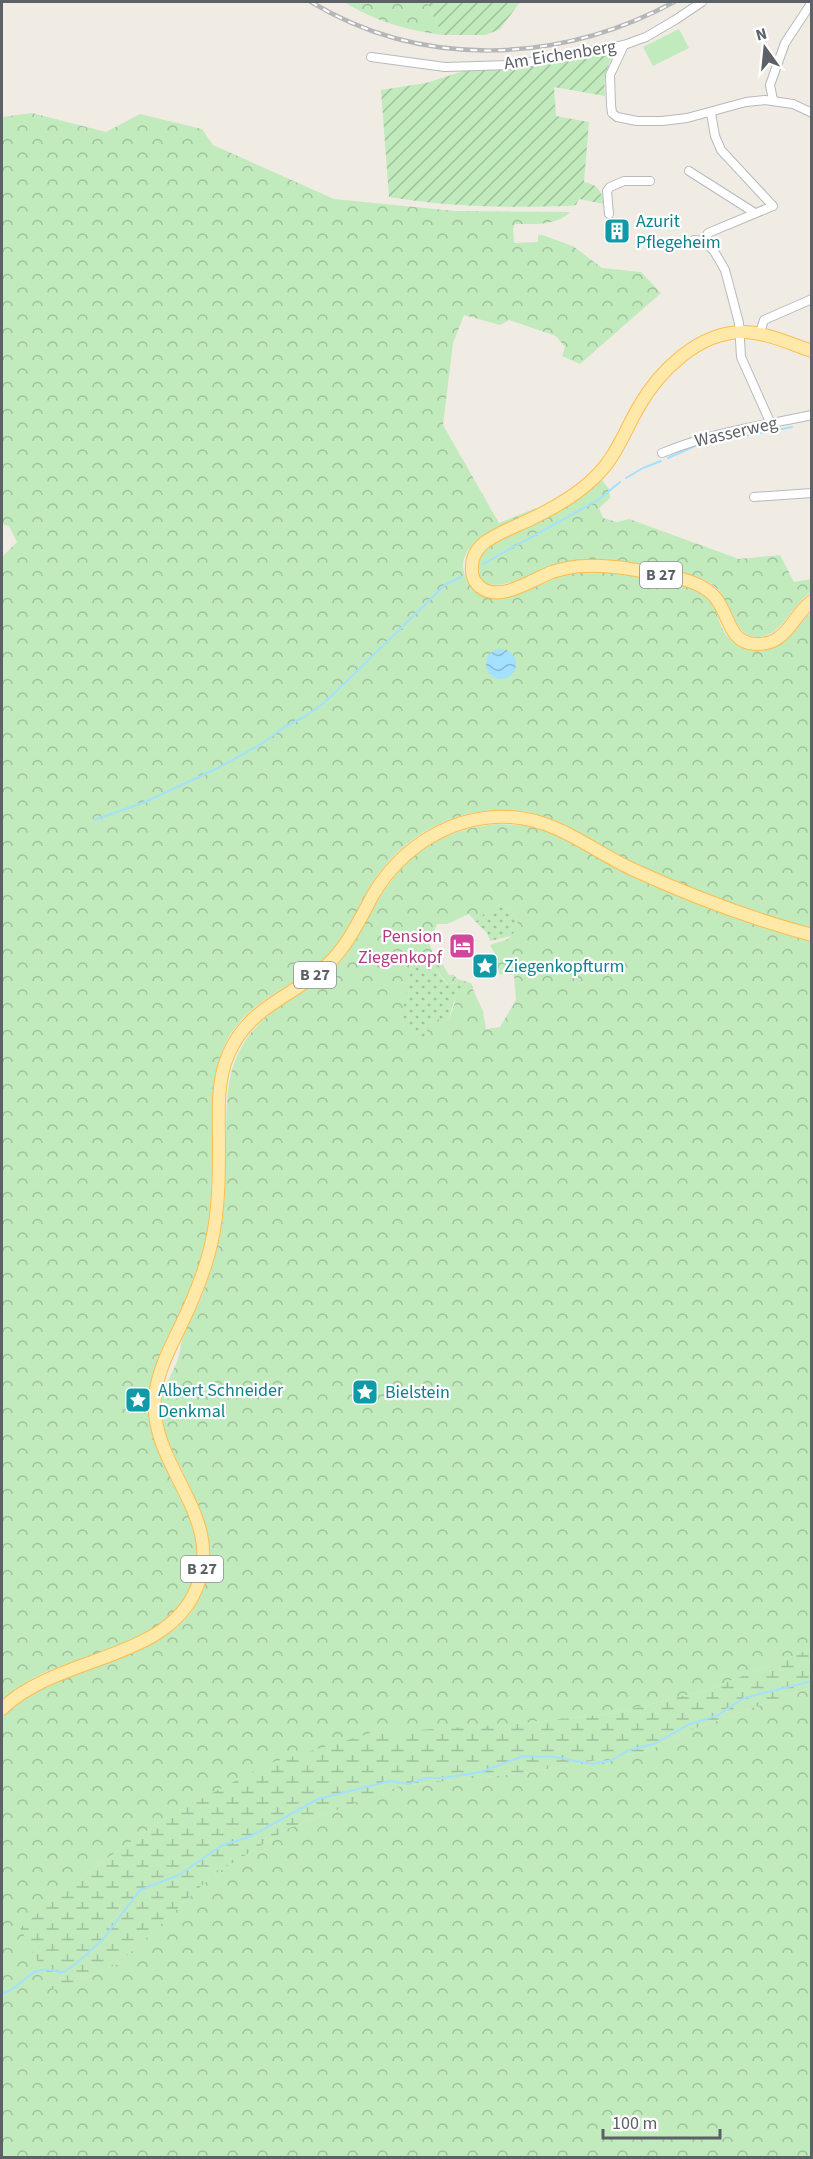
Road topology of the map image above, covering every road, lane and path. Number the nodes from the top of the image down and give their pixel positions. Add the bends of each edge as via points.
1 (702, 2) edge
2 (812, 2) edge
3 (624, 45) junction
4 (371, 57) dead end
5 (773, 100) junction
6 (711, 113) junction
7 (812, 113) edge
8 (689, 171) dead end
9 (650, 181) dead end
10 (755, 213) junction
11 (609, 214) dead end
12 (694, 240) dead end
13 (704, 241) junction
14 (812, 298) edge
15 (739, 333) junction
16 (759, 334) junction
17 (812, 351) edge
18 (812, 415) edge
19 (770, 422) junction
20 (662, 453) dead end
21 (812, 493) edge
22 (754, 497) dead end
23 (812, 601) edge
24 (812, 935) edge
25 (2, 1708) edge

1 - 3 street, Am Eichenberg via 656,31
2 - 5 street via 785,43 770,85
3 - 4 street, Am Eichenberg via 513,65 445,67
3 - 6 street via 609,83 612,113 617,117 662,122
5 - 6 street via 746,102
5 - 7 street
6 - 10 street via 721,150 773,206
8 - 10 street
9 - 11 street via 624,181 610,187
10 - 13 street via 708,233
12 - 13 street
13 - 15 street via 725,270
14 - 16 street via 764,320
15 - 16 main road, B 27
15 - 19 street via 741,357
15 - 23 main road, B 27 via 698,345 670,366 646,396 607,464 589,483 564,501 489,538 473,558 471,569 479,586 490,591 504,591 558,570 591,565 695,583 717,599 736,636 759,644 779,638
16 - 17 main road, B 27
18 - 19 street, Wasserweg
19 - 20 street, Wasserweg via 701,438
21 - 22 street
24 - 25 main road, B 27 via 657,880 621,864 568,832 534,820 496,817 458,824 431,836 404,856 384,879 336,957 251,1019 233,1044 223,1069 218,1095 217,1209 212,1242 197,1291 163,1364 155,1395 161,1442 203,1539 203,1563 192,1597 178,1617 159,1633 41,1681

